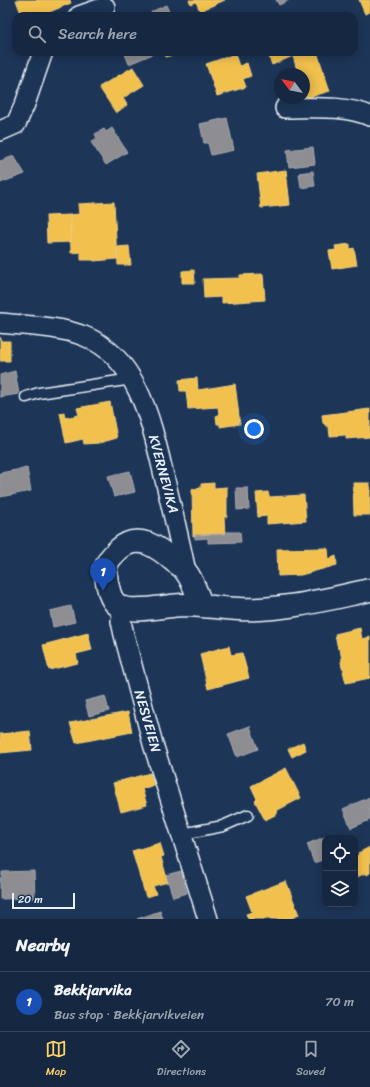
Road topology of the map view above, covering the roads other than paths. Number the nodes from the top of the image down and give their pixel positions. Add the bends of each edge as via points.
1 (105, 7) dead end
2 (91, 12) edge
3 (42, 56) edge
4 (284, 108) dead end
5 (370, 116) edge
6 (0, 131) edge
7 (0, 323) edge
8 (132, 379) junction
9 (26, 397) dead end
10 (186, 572) junction
11 (370, 590) edge
12 (202, 605) junction
13 (121, 607) junction
14 (248, 815) dead end
15 (182, 834) junction
16 (208, 919) edge

1 - 2 street
3 - 6 street via 16,124
4 - 5 street via 324,108 360,112
7 - 8 street, KVERNEVIKA via 59,329 84,336 109,351
8 - 9 lane
8 - 10 street, KVERNEVIKA via 156,443
10 - 12 street
10 - 13 street via 166,553 151,544 135,541 121,547 111,556 106,567 111,597 114,603
11 - 12 street via 278,607 239,609
12 - 13 street via 130,609
13 - 15 street, NESVEIEN via 124,635 153,744
14 - 15 lane via 223,826
15 - 16 street, NESVEIEN

